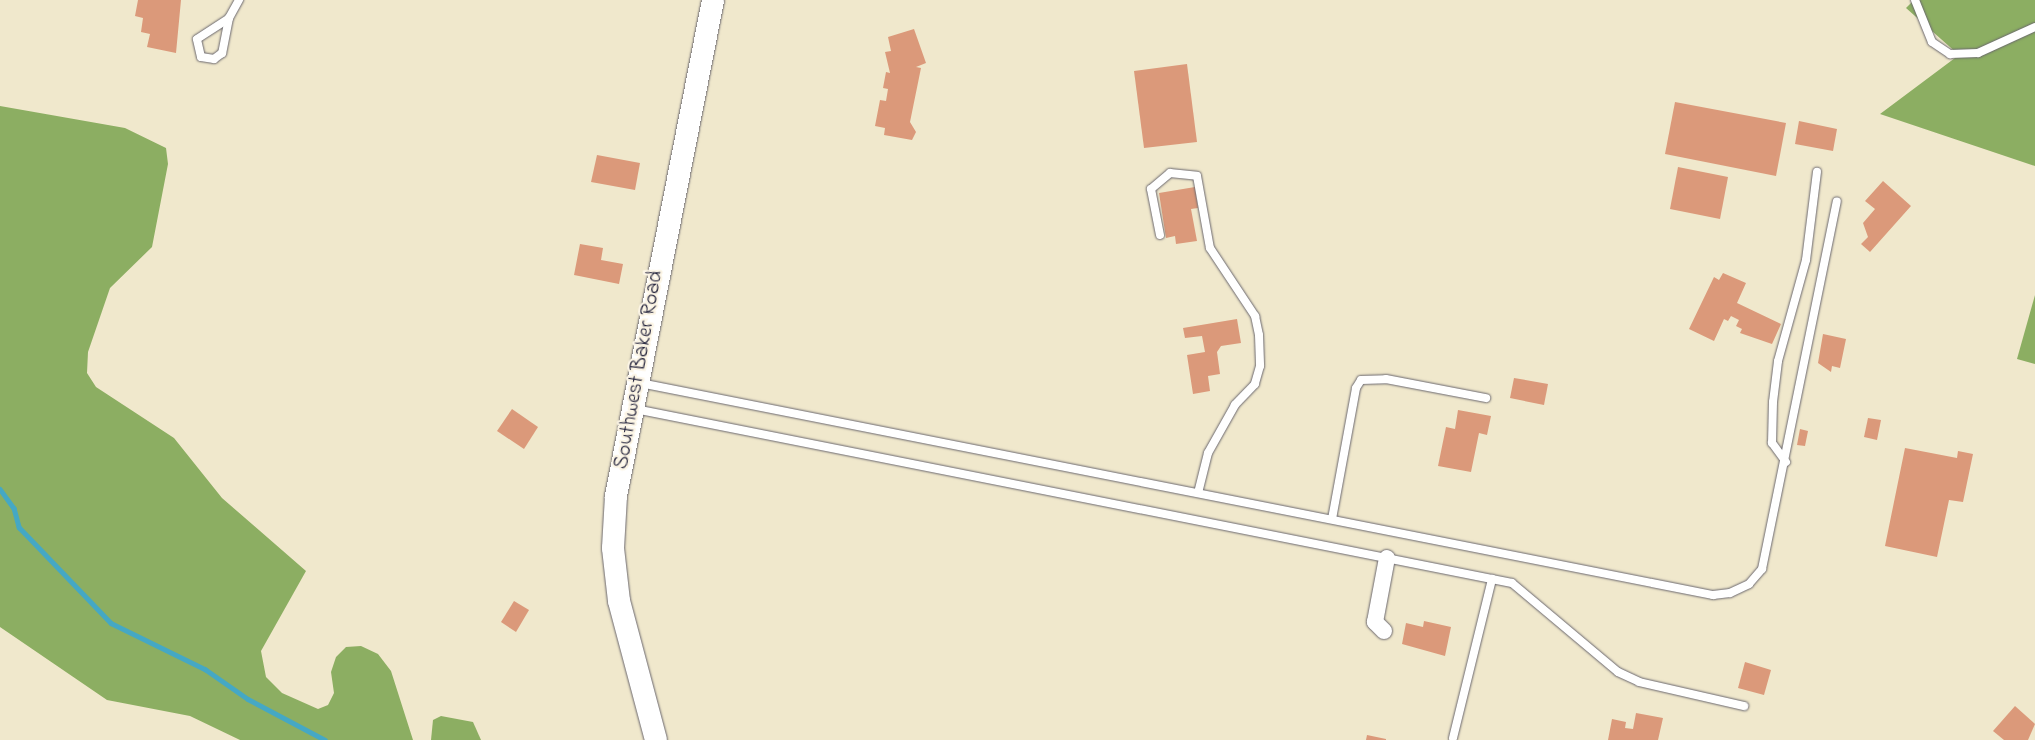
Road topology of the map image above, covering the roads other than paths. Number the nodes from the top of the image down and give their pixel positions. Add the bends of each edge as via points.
1 (239, 0) edge
2 (713, 0) edge
3 (1915, 0) edge
4 (229, 18) junction
5 (2035, 27) edge
6 (1817, 172) dead end
7 (1837, 202) dead end
8 (1160, 235) dead end
9 (636, 382) junction
10 (1486, 398) dead end
11 (631, 408) junction
12 (1786, 462) junction
13 (1198, 493) junction
14 (1332, 519) junction
15 (1387, 558) junction
16 (1492, 579) junction
17 (1384, 631) dead end
18 (1744, 706) dead end
19 (1453, 738) dead end
20 (656, 740) edge

1 - 4 lane
2 - 9 main road, Southwest Baker Road
3 - 5 lane via 1932,42 1950,54 1996,47
4 - 4 lane via 197,39 201,56 214,59 222,53
6 - 12 lane via 1804,269 1778,361 1773,402 1772,443
7 - 12 lane
8 - 13 lane via 1151,189 1170,173 1197,176 1210,248 1255,316 1259,334 1260,366 1255,384 1235,406 1208,453
9 - 11 main road, Southwest Baker Road
9 - 13 lane
10 - 14 lane via 1386,379 1361,380 1356,388
11 - 15 lane
11 - 20 main road, Southwest Baker Road via 616,496 614,566 622,616
12 - 14 lane via 1762,569 1749,584 1730,593 1713,595
13 - 14 lane
15 - 16 lane
15 - 17 street via 1375,622
16 - 18 lane via 1512,583 1531,596 1618,672 1639,682
16 - 19 lane

